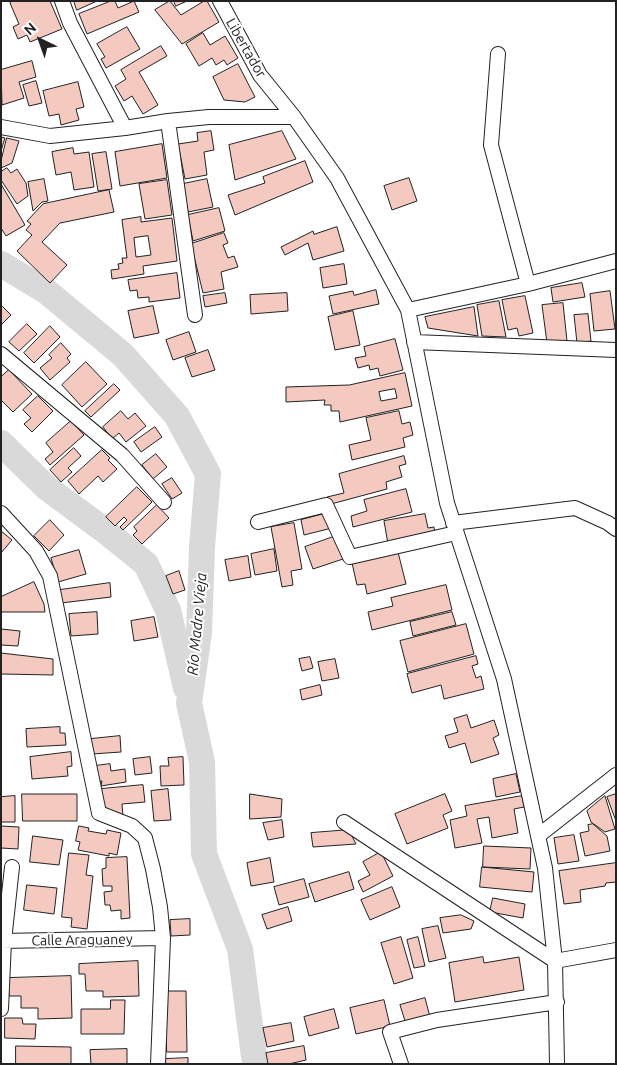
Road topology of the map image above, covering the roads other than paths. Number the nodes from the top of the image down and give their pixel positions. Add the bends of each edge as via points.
1 (62, 1) edge
2 (220, 1) edge
3 (498, 54) dead end
4 (294, 117) junction
5 (168, 121) junction
6 (1, 127) edge
7 (124, 128) junction
8 (616, 260) edge
9 (528, 284) junction
10 (408, 310) junction
11 (195, 314) dead end
12 (414, 342) junction
13 (616, 350) edge
14 (1, 354) edge
15 (164, 502) dead end
16 (1, 513) edge
17 (258, 522) dead end
18 (455, 528) junction
19 (616, 529) edge
20 (616, 774) edge
21 (344, 822) dead end
22 (538, 836) junction
23 (12, 867) dead end
24 (163, 938) junction
25 (3, 941) edge
26 (616, 950) edge
27 (554, 961) junction
28 (557, 1002) junction
29 (1, 1009) edge
30 (158, 1064) edge
31 (402, 1064) edge
32 (557, 1064) edge

1 - 7 street
2 - 4 street, Libertador via 260,75
3 - 9 street via 491,145
4 - 5 street via 209,117
4 - 10 street, Libertador via 337,178
5 - 7 street
5 - 11 street
6 - 7 street via 50,136
8 - 9 street
9 - 10 street
10 - 12 street, Libertador
12 - 13 street
12 - 18 street, Libertador via 446,503
14 - 15 street via 122,455
16 - 24 street via 36,551 50,576 99,813 132,826 145,838 160,907
17 - 18 street via 326,505 350,558
18 - 19 street via 575,508
18 - 22 street, Libertador via 504,679
20 - 22 street
21 - 27 street
22 - 27 street, Libertador via 545,868
23 - 25 street
24 - 25 street, Calle Araguaney
24 - 30 street
25 - 29 street
26 - 27 street
27 - 28 street, Libertador
28 - 31 street via 437,1020 390,1032
28 - 32 street, Libertador

